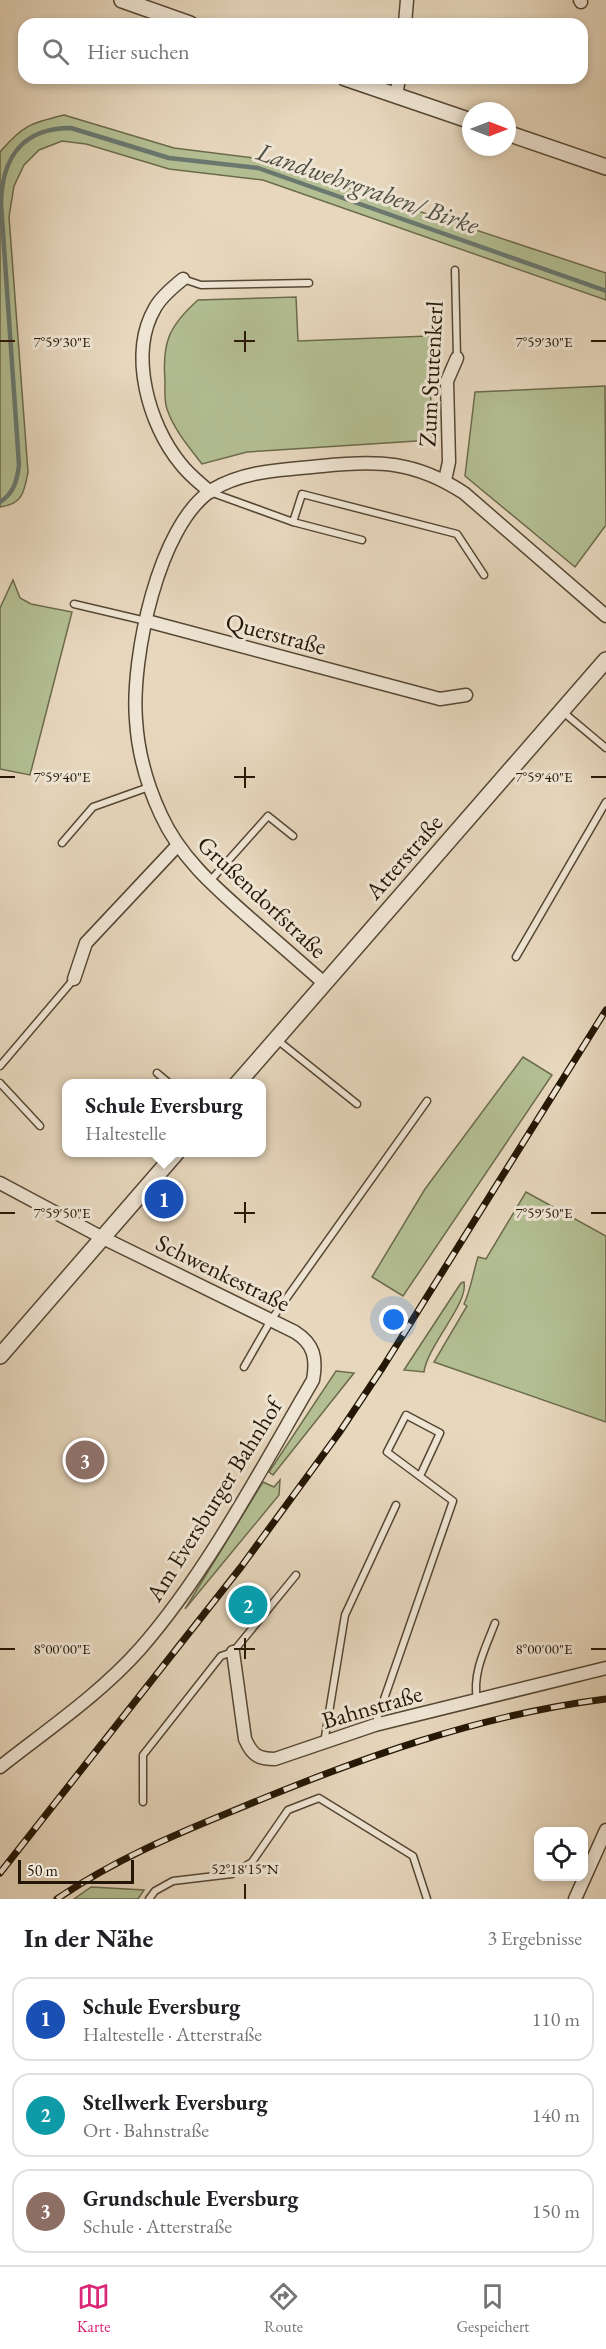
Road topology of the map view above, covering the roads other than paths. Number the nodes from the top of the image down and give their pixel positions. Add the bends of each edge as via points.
1 (122, 0) edge
2 (407, 0) edge
3 (173, 18) edge
4 (406, 18) edge
5 (362, 84) edge
6 (398, 84) edge
7 (396, 96) junction
8 (462, 118) edge
9 (516, 136) edge
10 (606, 166) edge
11 (456, 270) dead end
12 (183, 279) joint
13 (309, 283) dead end
14 (457, 358) joint
15 (445, 480) junction
16 (210, 492) junction
17 (294, 522) junction
18 (362, 540) dead end
19 (484, 575) dead end
20 (74, 604) dead end
21 (606, 616) edge
22 (147, 621) junction
23 (606, 660) edge
24 (466, 695) dead end
25 (561, 711) junction
26 (606, 748) edge
27 (149, 787) junction
28 (606, 802) edge
29 (293, 836) dead end
30 (62, 843) dead end
31 (177, 846) junction
32 (209, 883) junction
33 (516, 957) dead end
34 (74, 979) joint
35 (324, 983) junction
36 (276, 1039) junction
37 (0, 1066) edge
38 (157, 1073) dead end
39 (165, 1079) edge
40 (241, 1079) edge
41 (0, 1083) edge
42 (427, 1101) dead end
43 (357, 1104) dead end
44 (40, 1126) dead end
45 (173, 1157) edge
46 (0, 1183) edge
47 (103, 1238) junction
48 (271, 1320) junction
49 (0, 1356) edge
50 (316, 1365) joint
51 (244, 1367) dead end
52 (420, 1476) junction
53 (396, 1505) dead end
54 (296, 1575) dead end
55 (495, 1623) dead end
56 (233, 1652) junction
57 (606, 1668) edge
58 (477, 1700) junction
59 (375, 1725) junction
60 (324, 1743) junction
61 (0, 1767) edge
62 (143, 1802) dead end
63 (606, 1830) edge
64 (149, 1899) edge
65 (427, 1899) edge
66 (575, 1899) edge

1 - 3 street
2 - 4 street
5 - 7 street
6 - 7 street
7 - 8 street
9 - 10 street
11 - 14 lane, Zum Stutenkerl
12 - 13 lane via 201,285
12 - 16 street via 155,307 148,323 144,373 153,417 164,440 181,465
14 - 15 street, Zum Stutenkerl via 447,381 449,462
15 - 16 street, Grußendorfstraße via 393,464 362,462 260,472 231,480
15 - 21 street, Grußendorfstraße
16 - 17 lane
16 - 22 street, Grußendorfstraße via 185,517 167,548
17 - 18 lane
17 - 19 lane via 302,494 457,534
20 - 22 lane, Querstraße
22 - 24 street, Querstraße via 440,699
22 - 27 street, Grußendorfstraße via 136,670 136,718
23 - 25 street, Atterstraße
25 - 26 lane
25 - 35 street, Atterstraße
27 - 30 lane via 93,807
27 - 31 street, Grußendorfstraße
28 - 33 lane
29 - 32 lane via 268,816
31 - 32 street, Grußendorfstraße
31 - 34 street via 86,943
32 - 35 street, Grußendorfstraße
34 - 37 lane
35 - 36 street, Atterstraße
36 - 40 street, Atterstraße
36 - 43 lane
38 - 39 lane
41 - 44 lane
42 - 48 lane
45 - 47 street
46 - 47 street, Schwenkestraße
47 - 48 street, Schwenkestraße
47 - 49 street
48 - 50 street, Schwenkestraße via 306,1339
48 - 51 lane
50 - 61 street, Am Eversburger Bahnhof via 313,1380 185,1592 139,1650 94,1692
52 - 52 lane via 440,1433 406,1415 387,1452
52 - 59 lane via 453,1501
53 - 60 lane via 345,1615
54 - 56 lane
55 - 58 lane via 476,1677
56 - 60 street, Bahnstraße via 250,1752 262,1759 275,1759
56 - 62 lane via 220,1656 144,1755
57 - 58 street, Bahnstraße
58 - 59 street, Bahnstraße
59 - 60 street, Bahnstraße
63 - 66 street
64 - 65 lane via 173,1881 232,1874 252,1862 288,1810 319,1798 413,1856

